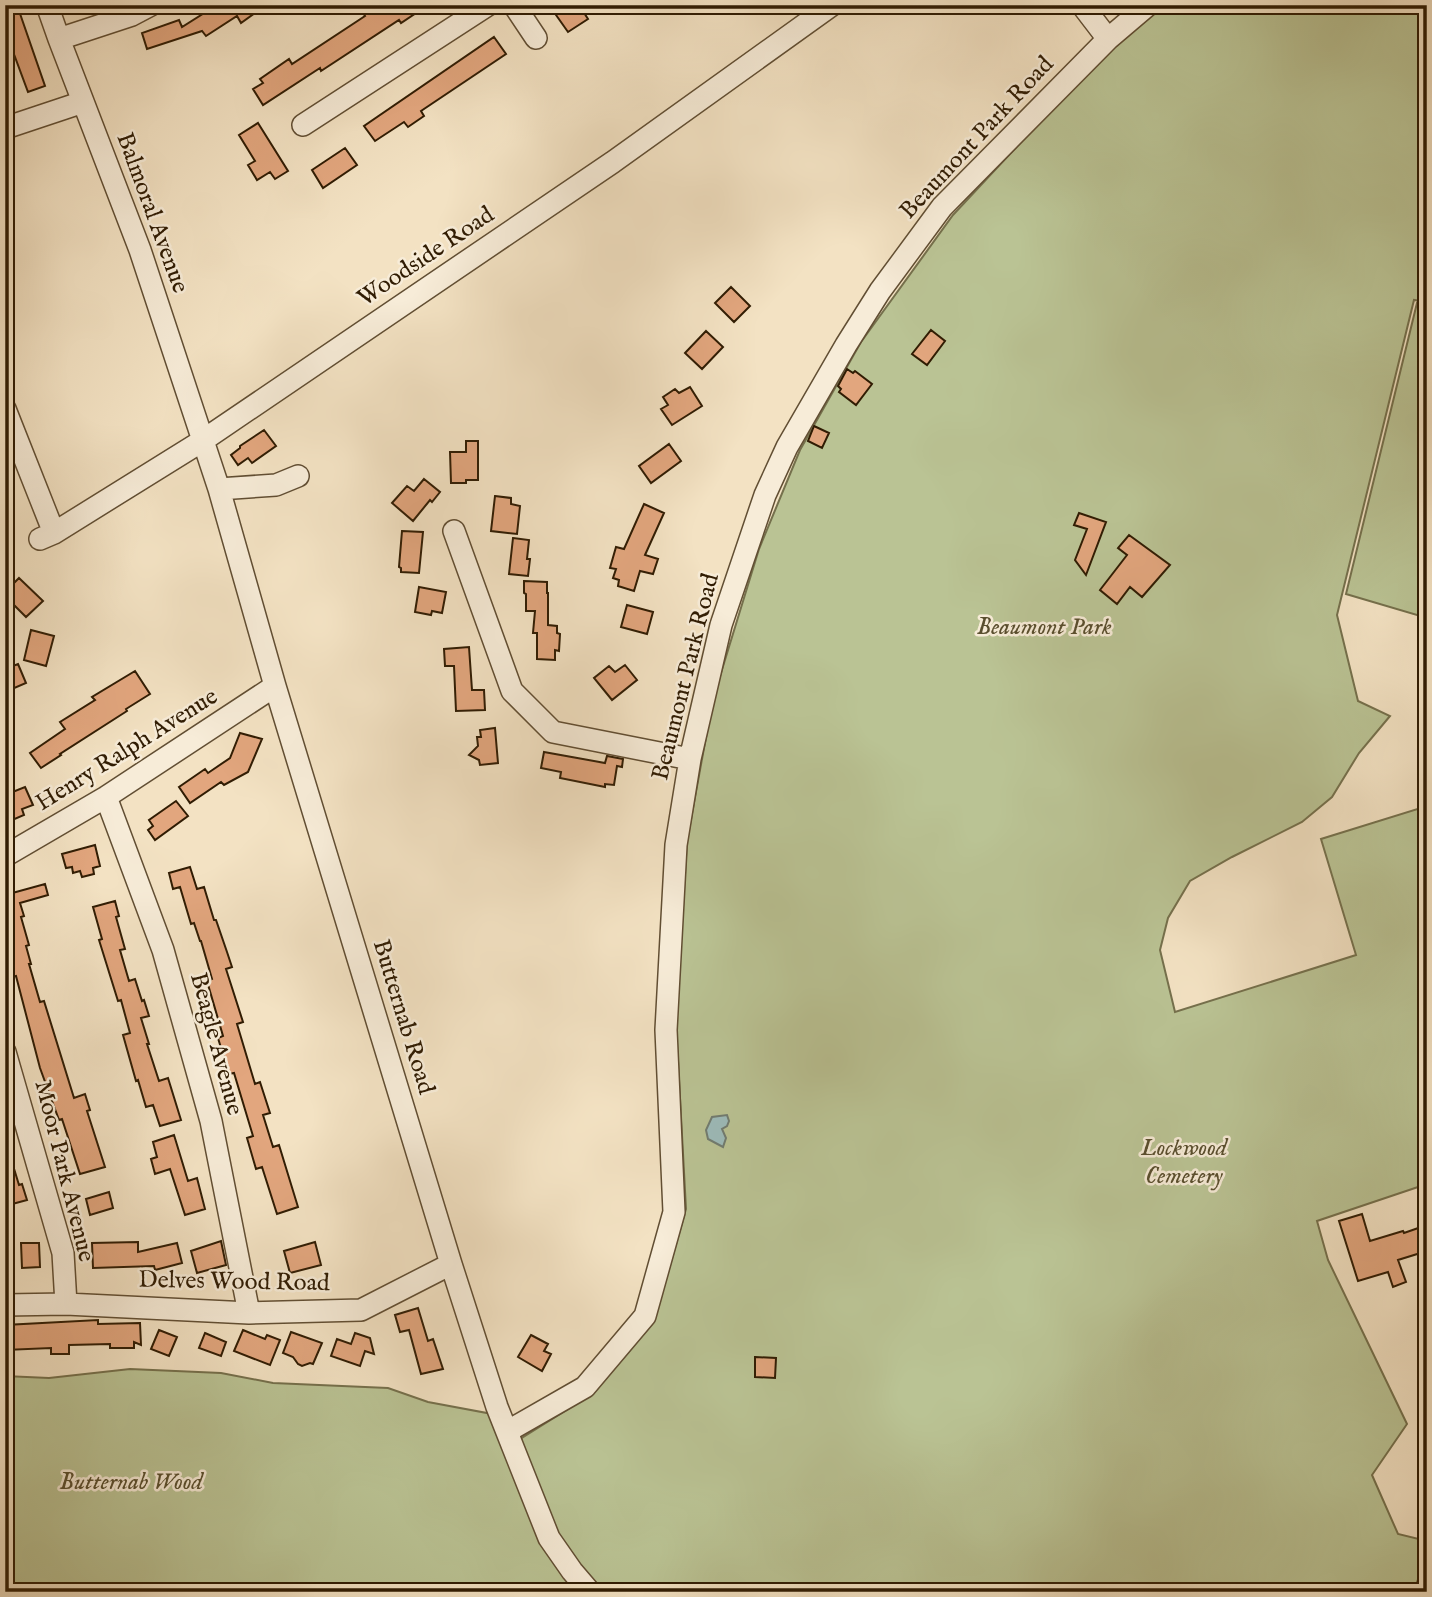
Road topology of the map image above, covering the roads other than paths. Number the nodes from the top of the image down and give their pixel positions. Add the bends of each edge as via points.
1 (47, 5) edge
2 (151, 5) edge
3 (488, 5) edge
4 (514, 5) edge
5 (832, 5) edge
6 (1082, 5) edge
7 (1148, 5) edge
8 (536, 38) dead end
9 (59, 39) junction
10 (1108, 39) junction
11 (83, 102) junction
12 (303, 125) dead end
13 (5, 128) edge
14 (5, 408) edge
15 (202, 441) junction
16 (298, 476) dead end
17 (219, 489) junction
18 (454, 531) dead end
19 (275, 686) junction
20 (690, 759) junction
21 (106, 797) junction
22 (5, 856) edge
23 (5, 1052) edge
24 (13, 1105) edge
25 (451, 1264) junction
26 (66, 1304) junction
27 (5, 1305) edge
28 (249, 1313) junction
29 (508, 1432) junction
30 (590, 1592) edge

1 - 9 street, Balmoral Avenue
2 - 9 street
3 - 12 street
4 - 8 street
5 - 15 street, Woodside Road via 613,162
6 - 10 street
7 - 10 street, Beaumont Park Road
9 - 11 street, Balmoral Avenue
10 - 20 street, Beaumont Park Road via 942,207 880,291 834,365 765,495 721,625
11 - 13 street
11 - 15 street, Balmoral Avenue via 140,250
14 - 15 street, Woodside Road via 47,536
15 - 17 street, Butternab Road
16 - 17 street via 276,485
17 - 19 street, Butternab Road
18 - 20 street via 512,691 553,732
19 - 21 street, Henry Ralph Avenue
19 - 25 street, Butternab Road
20 - 29 street, Beaumont Park Road via 676,845 666,1030 674,1212 645,1316 584,1387
21 - 22 street, Henry Ralph Avenue
21 - 28 street, Beagle Avenue via 163,950 207,1108
23 - 24 street, Moor Park Avenue
24 - 26 street, Moor Park Avenue via 63,1253
25 - 28 street, Delves Wood Road via 361,1310
25 - 29 street, Butternab Road
26 - 27 street, Delves Wood Road
26 - 28 street, Delves Wood Road
29 - 30 street, Butternab Road via 549,1538

